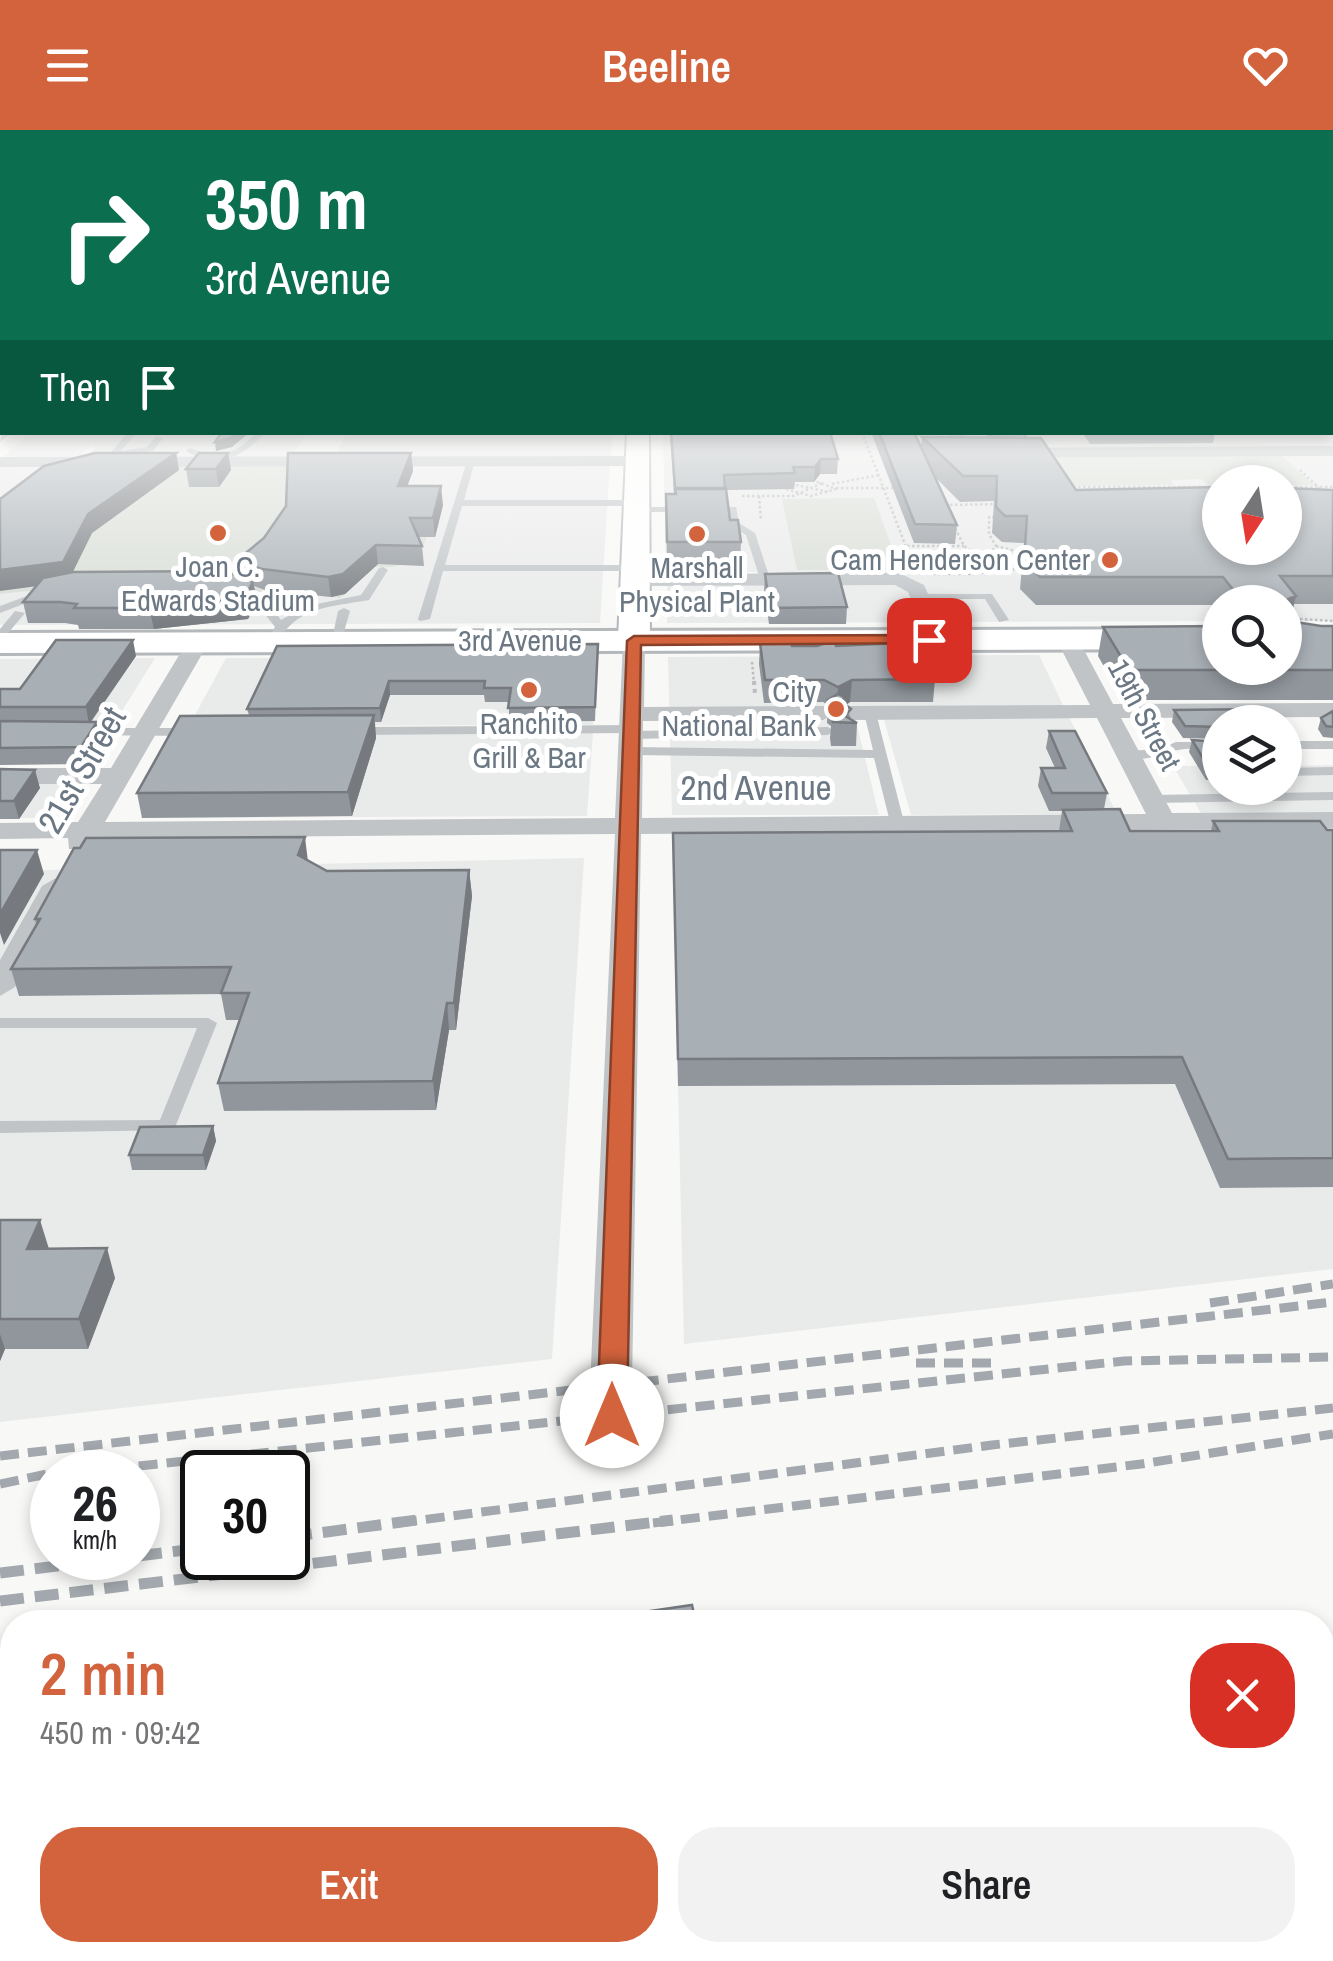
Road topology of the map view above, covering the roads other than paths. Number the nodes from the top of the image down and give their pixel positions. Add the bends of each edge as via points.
1 (43, 460) edge
2 (230, 460) edge
3 (472, 461) junction
4 (638, 461) joint
5 (0, 462) edge
6 (305, 462) joint
7 (54, 472) edge
8 (42, 478) edge
9 (459, 503) junction
10 (636, 507) junction
11 (439, 568) junction
12 (384, 570) edge
13 (635, 574) junction
14 (977, 575) road end
15 (765, 579) junction
16 (231, 587) edge
17 (71, 588) edge
18 (988, 596) junction
19 (920, 597) junction
20 (0, 610) edge
21 (19, 613) edge
22 (424, 619) dead end
23 (1003, 620) dead end
24 (276, 633) junction
25 (1202, 638) edge
26 (0, 639) edge
27 (1067, 639) junction
28 (937, 640) junction
29 (634, 641) junction
30 (198, 642) junction
31 (1333, 710) edge
32 (1106, 712) junction
33 (828, 730) junction
34 (340, 731) edge
35 (54, 732) edge
36 (146, 732) junction
37 (202, 732) edge
38 (632, 732) junction
39 (866, 732) junction
40 (738, 734) junction
41 (1333, 745) edge
42 (1202, 746) edge
43 (1302, 746) edge
44 (1128, 755) junction
45 (1302, 772) edge
46 (1333, 772) edge
47 (0, 776) edge
48 (118, 776) junction
49 (1302, 794) edge
50 (1333, 796) edge
51 (1202, 803) edge
52 (1158, 809) junction
53 (1333, 820) edge
54 (897, 822) junction
55 (631, 824) junction
56 (86, 830) junction
57 (0, 831) edge
58 (0, 987) edge
59 (0, 1023) edge
60 (0, 1127) edge
61 (616, 1438) dead end

1 - 5 street
2 - 6 street
3 - 4 street
3 - 6 street
3 - 9 lane
4 - 10 main road
7 - 8 lane
9 - 10 lane
9 - 11 lane
10 - 13 main road
10 - 15 lane via 732,509 734,524 750,533
11 - 13 lane
11 - 22 lane
12 - 24 lane via 366,598 313,604
13 - 15 street
13 - 29 main road
14 - 18 lane
15 - 19 street via 899,579 913,584
16 - 24 lane via 270,601
17 - 20 lane via 32,594
18 - 19 lane
18 - 23 lane
19 - 28 street
21 - 26 lane
24 - 29 main road, 3rd Avenue via 340,626
24 - 30 main road, 3rd Avenue
25 - 27 main road, 3rd Avenue
26 - 30 main road, 3rd Avenue
27 - 28 main road, 3rd Avenue
27 - 32 street, 19th Street
28 - 29 main road, 3rd Avenue
29 - 38 street
30 - 36 street, 21st Street
31 - 32 street
32 - 39 street
32 - 44 street, 19th Street
33 - 38 street via 758,713
33 - 40 lane
33 - 40 lane
34 - 38 lane
35 - 36 lane
36 - 37 lane
36 - 48 street, 21st Street
38 - 39 lane
38 - 40 lane
38 - 55 street
39 - 54 lane
41 - 43 lane
42 - 44 lane
44 - 52 street, 19th Street
45 - 46 lane
47 - 48 street
48 - 56 street, 21st Street
49 - 50 lane
51 - 52 lane
52 - 53 street, 2nd Avenue
52 - 54 street, 2nd Avenue
54 - 55 street, 2nd Avenue
55 - 56 street, 2nd Avenue
55 - 61 street via 611,1386
56 - 57 street, 2nd Avenue
56 - 58 street, 21st Street
59 - 60 lane via 208,1023 167,1126

